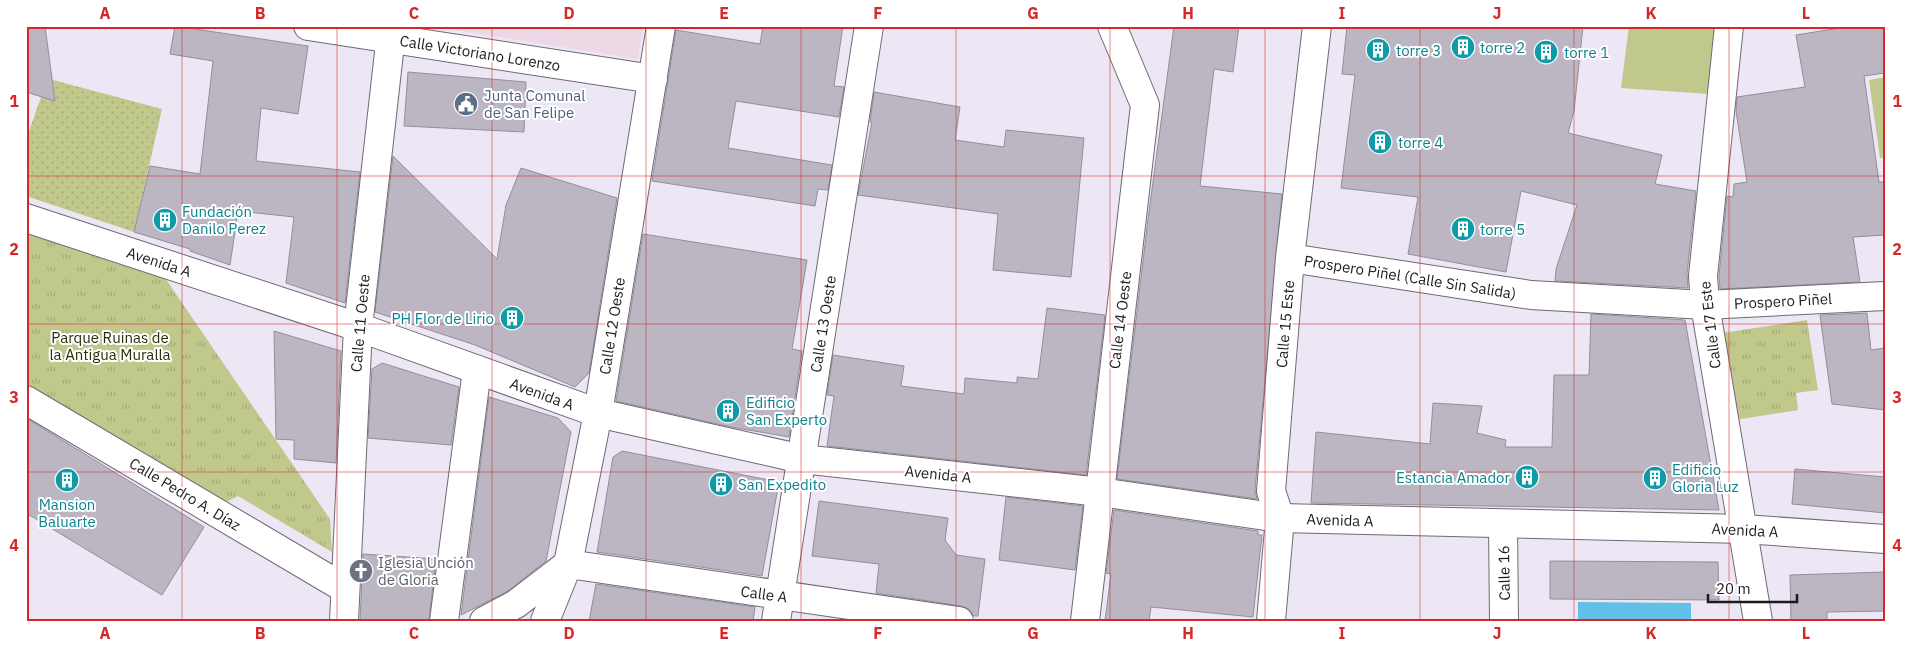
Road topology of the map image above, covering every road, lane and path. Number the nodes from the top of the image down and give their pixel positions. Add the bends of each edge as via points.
1 (308, 26) edge
2 (662, 26) edge
3 (869, 26) edge
4 (1112, 26) edge
5 (1317, 26) edge
6 (1730, 26) edge
7 (392, 33) edge
8 (653, 79) junction
9 (26, 218) edge
10 (1290, 258) junction
11 (1531, 295) joint
12 (1885, 296) edge
13 (1704, 305) junction
14 (358, 328) junction
15 (477, 370) junction
16 (26, 400) edge
17 (598, 413) junction
18 (802, 459) junction
19 (1100, 492) junction
20 (1280, 518) junction
21 (1503, 524) junction
22 (1744, 529) junction
23 (1885, 539) edge
24 (568, 564) junction
25 (344, 588) junction
26 (778, 609) edge
27 (344, 621) edge
28 (444, 621) edge
29 (484, 621) edge
30 (545, 621) edge
31 (959, 621) edge
32 (1085, 621) edge
33 (1271, 621) edge
34 (1504, 621) edge
35 (1758, 621) edge

1 - 7 street, Calle Victoriano Lorenzo
2 - 8 street, Calle 12 Oeste
3 - 18 street, Calle 13 Oeste
4 - 19 street, Calle 14 Oeste via 1145,105
5 - 10 street, Calle 15 Este
6 - 13 street, Calle 17 Este via 1703,276
7 - 8 street, Calle Victoriano Lorenzo
7 - 14 street, Calle 11 Oeste
8 - 17 street, Calle 12 Oeste
9 - 14 street, Avenida A
10 - 11 street, Prospero Piñel (Calle Sin Salida)
10 - 20 street, Calle 15 Este via 1272,491
11 - 13 street, Prospero Piñel
12 - 13 street, Prospero Piñel
13 - 22 street, Calle 17 Este
14 - 15 street, Avenida A
14 - 25 street, Calle 11 Oeste
15 - 17 street, Avenida A
15 - 28 street
16 - 25 street, Calle Pedro A. Díaz
17 - 18 street, Avenida A
17 - 24 street, Calle 12 Oeste
18 - 19 street, Avenida A
18 - 26 street, Calle 13 Oeste
19 - 20 street, Avenida A
19 - 32 street, Calle 14 Oeste
20 - 21 street, Avenida A
20 - 33 street, Calle 15 Este
21 - 22 street, Avenida A
21 - 34 street, Calle 16
22 - 23 street, Avenida A
22 - 35 street, Calle 17 Este
24 - 26 street, Calle A
24 - 29 street via 516,604
24 - 30 street, Calle 12 Oeste
25 - 27 street, Calle 11 Oeste
26 - 31 street, Calle A

